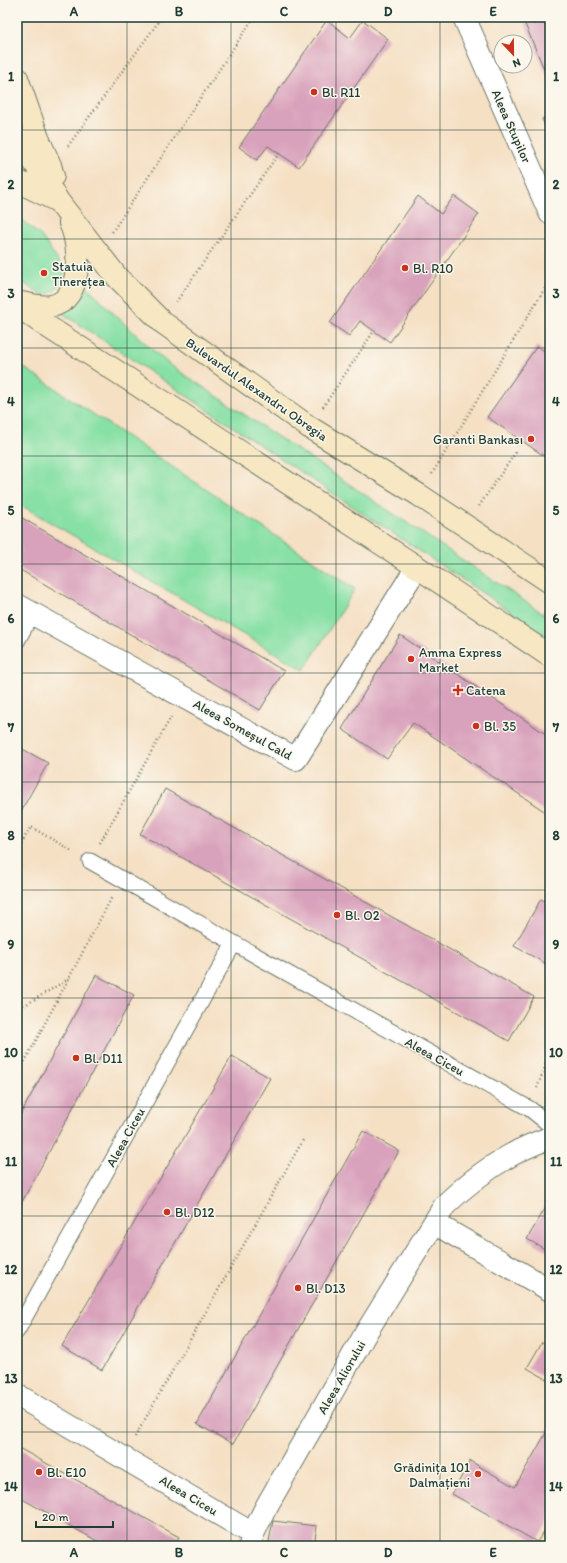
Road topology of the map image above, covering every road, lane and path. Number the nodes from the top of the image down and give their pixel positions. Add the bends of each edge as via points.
1 (162, 17) edge
2 (254, 17) edge
3 (464, 17) edge
4 (17, 78) edge
5 (17, 139) edge
6 (279, 153) dead end
7 (50, 165) junction
8 (17, 181) edge
9 (58, 201) junction
10 (550, 213) edge
11 (98, 253) junction
12 (550, 280) edge
13 (17, 302) edge
14 (17, 305) edge
15 (162, 322) junction
16 (374, 331) dead end
17 (309, 428) junction
18 (516, 452) dead end
19 (419, 495) junction
20 (466, 527) junction
21 (417, 567) junction
22 (550, 582) edge
23 (25, 610) edge
24 (17, 641) edge
25 (550, 656) edge
26 (183, 697) junction
27 (17, 850) edge
28 (90, 861) junction
29 (122, 879) junction
30 (234, 943) junction
31 (70, 978) junction
32 (17, 1010) edge
33 (550, 1053) edge
34 (17, 1076) edge
35 (530, 1109) junction
36 (550, 1125) edge
37 (550, 1138) edge
38 (304, 1140) dead end
39 (434, 1222) junction
40 (550, 1290) edge
41 (17, 1331) edge
42 (17, 1394) edge
43 (124, 1457) junction
44 (251, 1540) edge

1 - 7 path via 74,140
2 - 11 path
3 - 10 street, Aleea Stupilor
4 - 7 main road
5 - 9 main road, Bulevardul Alexandru Obregia via 36,164
6 - 15 path
7 - 9 main road
8 - 9 main road
9 - 11 main road, Bulevardul Alexandru Obregia
9 - 13 main road via 72,227 78,252 75,283 66,299 51,306
11 - 15 main road, Bulevardul Alexandru Obregia via 116,277
12 - 19 path
14 - 21 main road
15 - 17 main road, Bulevardul Alexandru Obregia
16 - 17 path
17 - 19 main road, Bulevardul Alexandru Obregia
18 - 20 path
19 - 20 main road, Bulevardul Alexandru Obregia
20 - 22 main road, Bulevardul Alexandru Obregia
21 - 25 main road
21 - 26 street, Aleea Someșul Cald via 296,759
23 - 24 lane, Aleea Someșul Cald
23 - 26 street, Aleea Someșul Cald
26 - 28 path
27 - 28 path via 31,827
28 - 29 lane, Aleea Ciceu
29 - 30 lane, Aleea Ciceu
29 - 31 path
30 - 35 lane, Aleea Ciceu
30 - 41 lane, Aleea Ciceu
31 - 32 path
31 - 34 path
33 - 35 path
35 - 36 lane, Aleea Ciceu
37 - 39 street, Aleea Aliorului via 517,1151 476,1178 446,1205
38 - 43 path
39 - 40 street
39 - 44 street, Aleea Aliorului via 367,1331 265,1509
42 - 43 street, Aleea Ciceu
43 - 44 street, Aleea Ciceu

